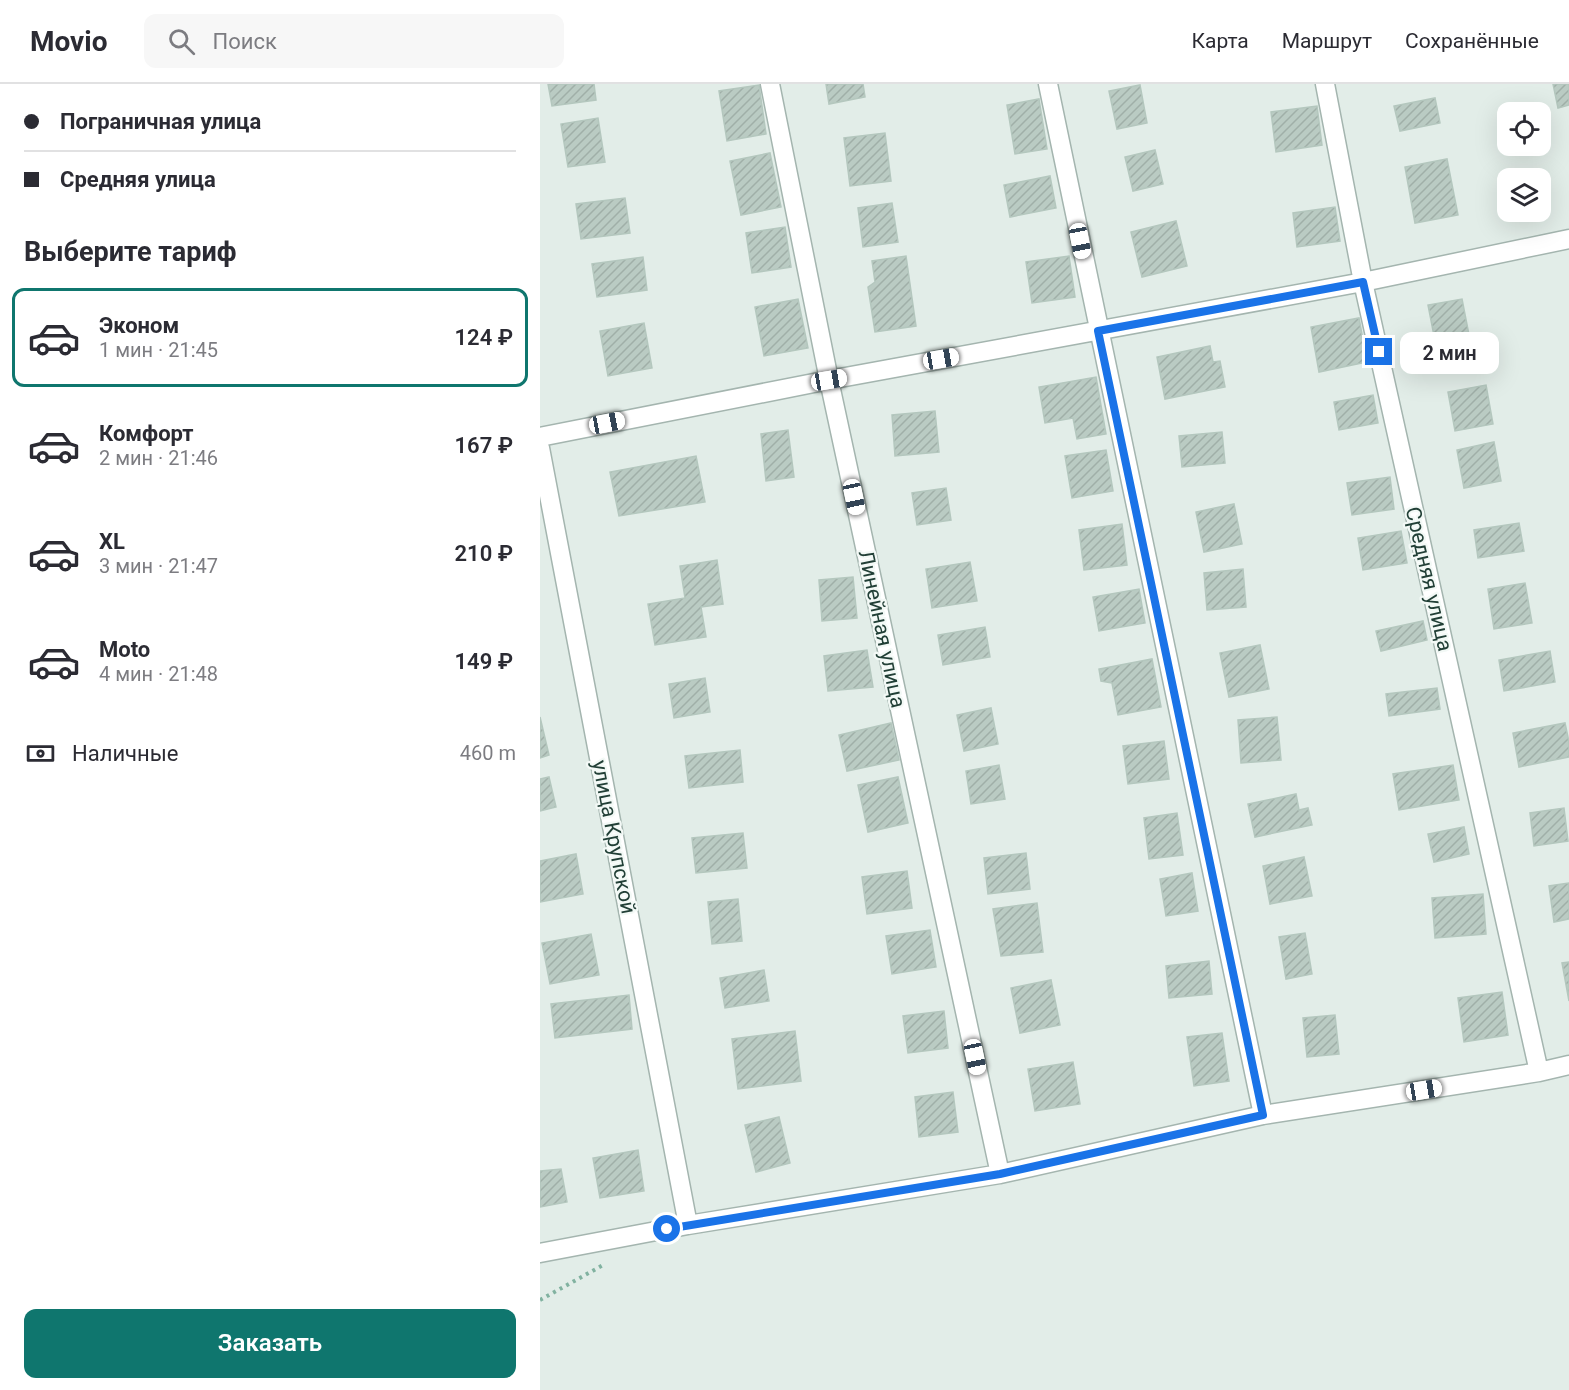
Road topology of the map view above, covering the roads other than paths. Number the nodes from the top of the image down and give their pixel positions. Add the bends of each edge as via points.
1 (770, 84) edge
2 (1048, 84) edge
3 (1325, 84) edge
4 (1569, 239) edge
5 (1363, 282) junction
6 (1098, 331) junction
7 (829, 380) junction
8 (540, 436) edge
9 (540, 448) edge
10 (1569, 1065) edge
11 (1539, 1072) junction
12 (1263, 1115) junction
13 (1000, 1174) junction
14 (688, 1225) junction
15 (540, 1253) edge

1 - 7 street, Линейная улица
2 - 6 street
3 - 5 street, Средняя улица
4 - 5 street
5 - 6 street
5 - 11 street, Средняя улица
6 - 7 street
6 - 12 street
7 - 8 street
7 - 13 street, Линейная улица
9 - 14 street, улица Крупской
10 - 11 street
11 - 12 street
12 - 13 street
13 - 14 street
14 - 15 street

